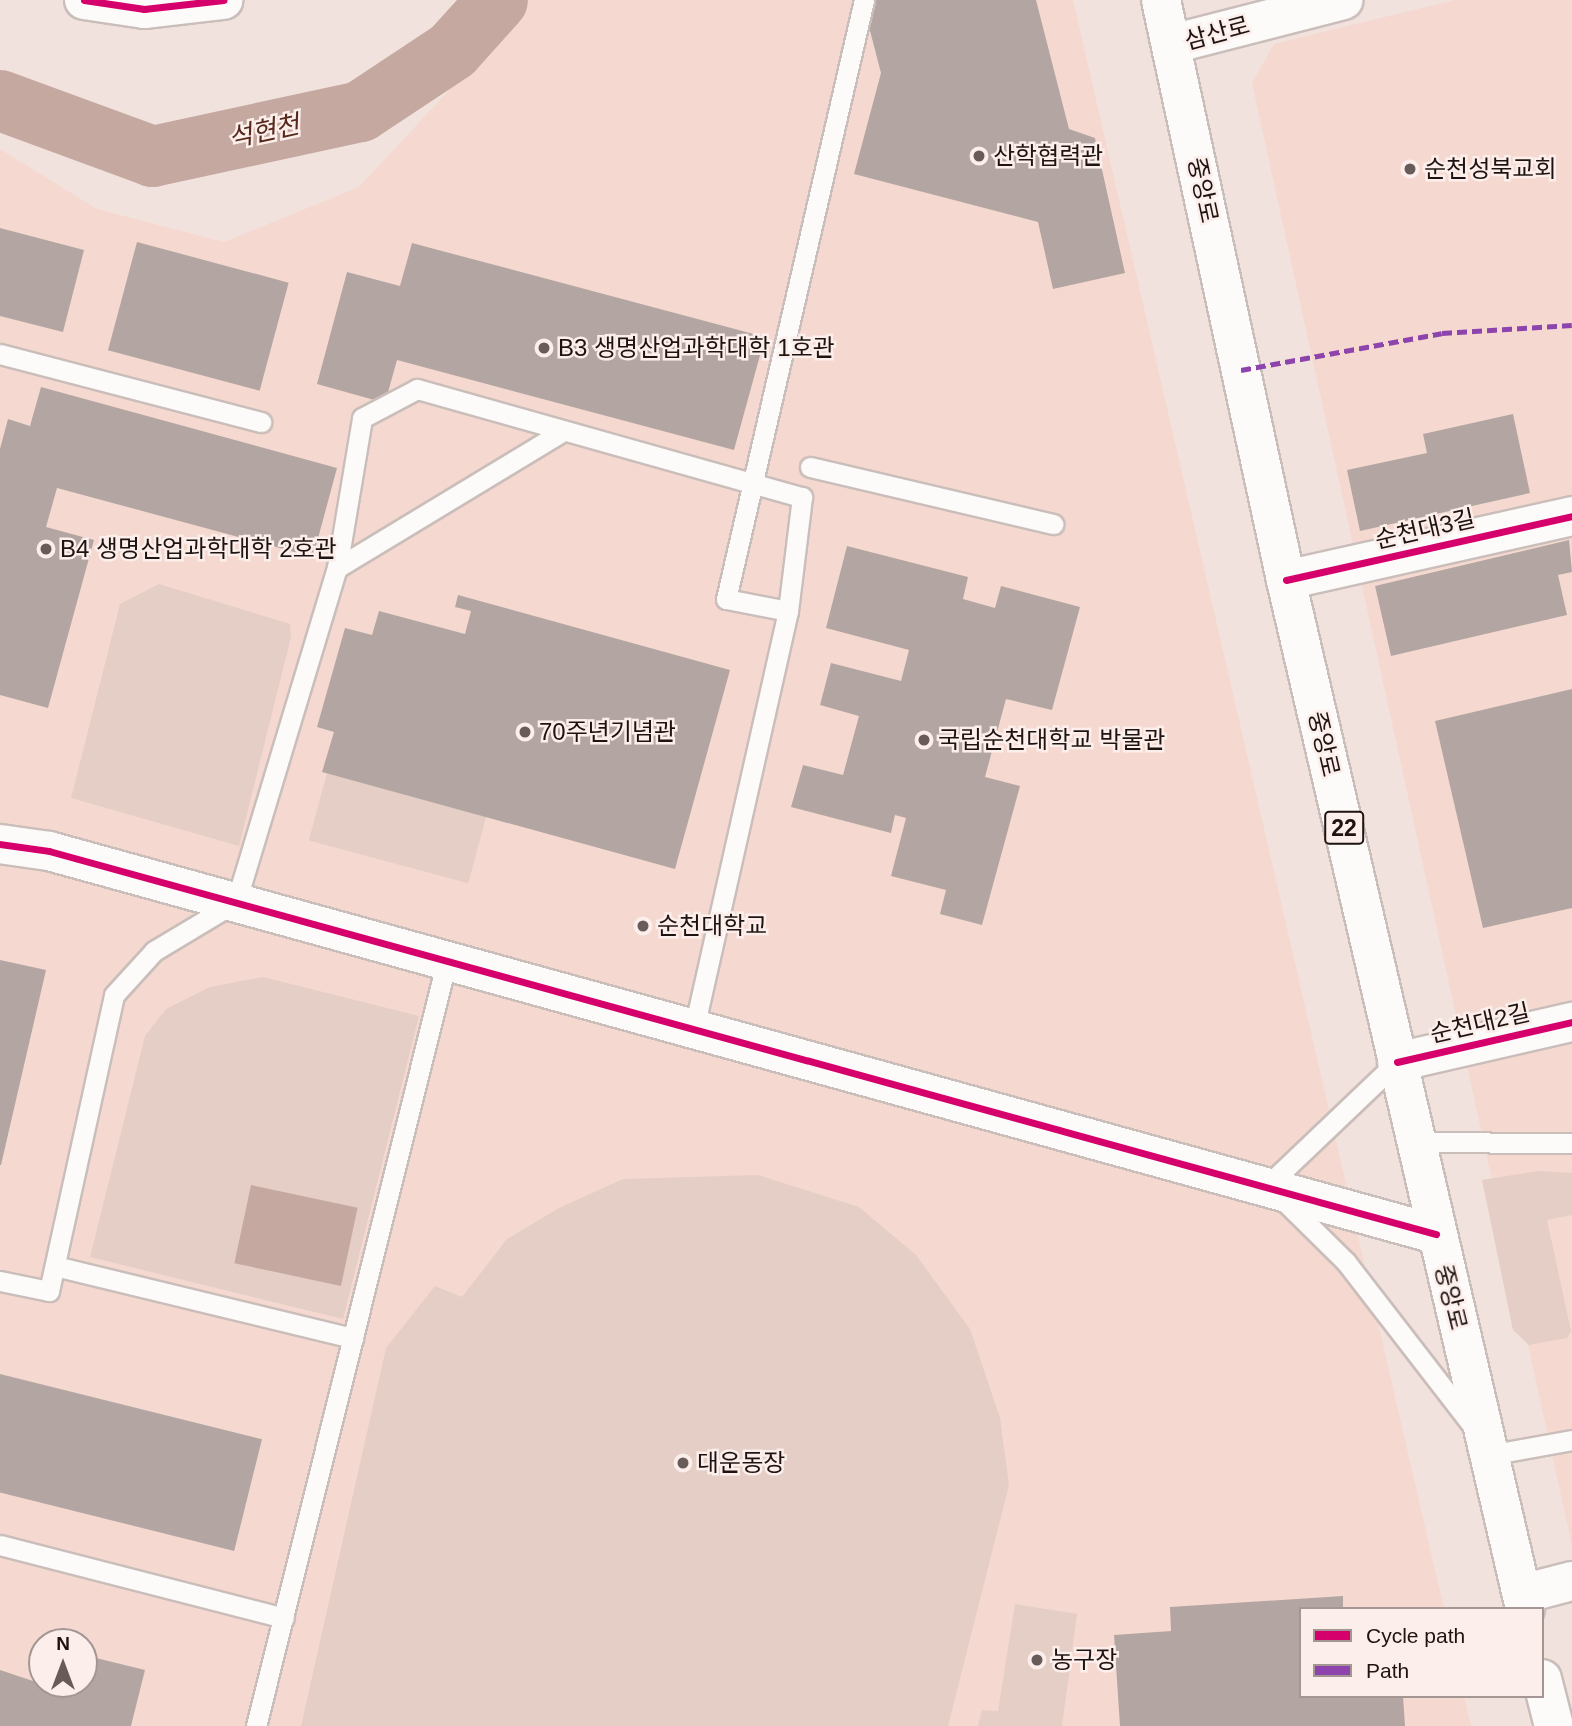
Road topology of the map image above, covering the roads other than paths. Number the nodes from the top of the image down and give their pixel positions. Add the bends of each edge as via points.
1 (84, 0) edge
2 (223, 0) edge
3 (864, 0) edge
4 (1161, 0) edge
5 (1343, 0) edge
6 (1172, 44) junction
7 (0, 354) edge
8 (261, 422) dead end
9 (563, 431) junction
10 (810, 467) dead end
11 (751, 484) junction
12 (1572, 516) edge
13 (1053, 524) dead end
14 (337, 568) junction
15 (1286, 580) junction
16 (788, 611) junction
17 (0, 828) edge
18 (0, 844) edge
19 (50, 851) junction
20 (236, 902) junction
21 (447, 960) junction
22 (1572, 1022) edge
23 (694, 1027) junction
24 (1398, 1062) junction
25 (1416, 1142) junction
26 (1572, 1143) edge
27 (1268, 1185) junction
28 (1436, 1234) junction
29 (55, 1266) junction
30 (0, 1281) edge
31 (353, 1338) junction
32 (1572, 1440) edge
33 (1488, 1449) junction
34 (0, 1545) edge
35 (1572, 1581) edge
36 (1524, 1601) edge
37 (284, 1618) junction
38 (1544, 1687) edge
39 (256, 1726) edge
40 (1554, 1726) edge

1 - 2 street via 144,9
3 - 11 lane
4 - 6 street, 중앙로 / 22
5 - 6 street, 삼산로
6 - 15 street, 중앙로 / 22
7 - 8 lane
9 - 11 lane
9 - 14 lane
9 - 14 lane via 417,389 362,418
10 - 13 lane
11 - 16 lane via 802,497
11 - 16 lane via 726,599
12 - 15 street, 순천대3길
14 - 20 lane
15 - 24 street, 중앙로 / 22
16 - 23 lane
17 - 19 street
18 - 19 street
19 - 20 street
20 - 21 street
20 - 29 lane via 154,951 114,995
21 - 23 street
21 - 31 lane
22 - 24 street, 순천대2길
23 - 27 street
24 - 25 street, 중앙로 / 22
24 - 27 lane
25 - 26 lane
25 - 28 street, 중앙로 / 22
27 - 28 street
27 - 33 lane via 1346,1262
28 - 33 street, 중앙로 / 22
29 - 30 lane via 50,1291
29 - 31 lane
31 - 37 lane
32 - 33 lane
33 - 36 street, 중앙로 / 22
34 - 37 lane
35 - 36 street
37 - 39 lane
38 - 40 street

